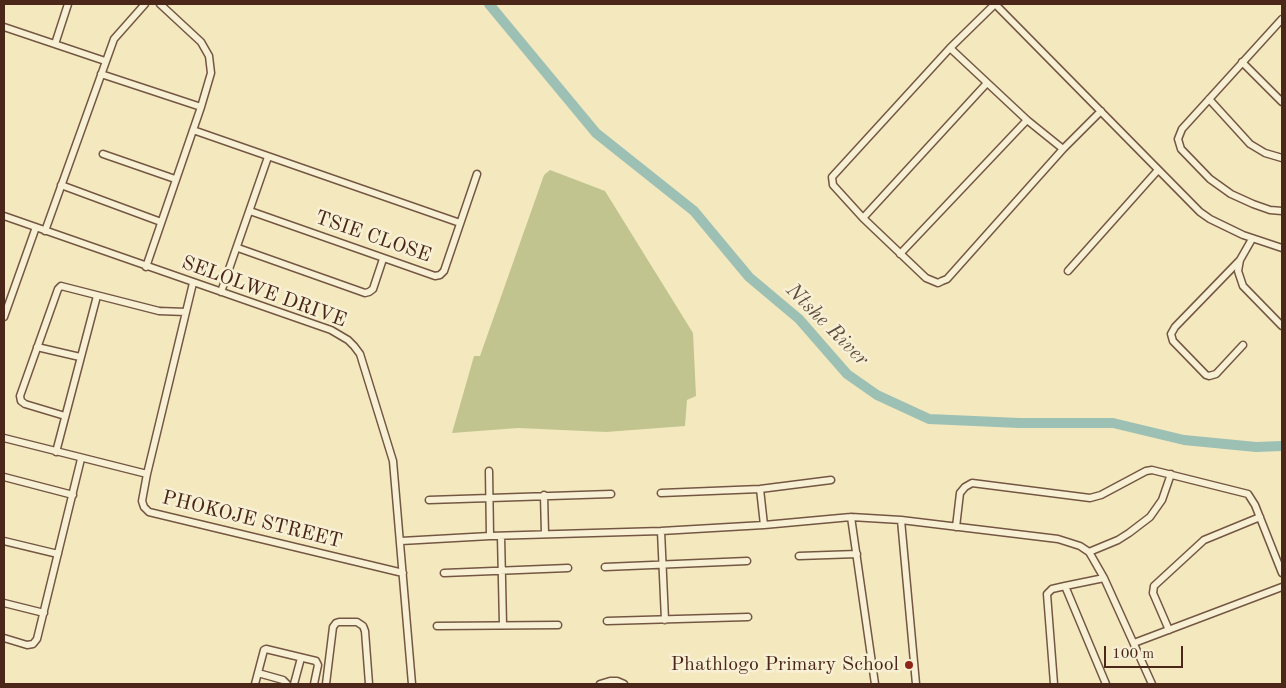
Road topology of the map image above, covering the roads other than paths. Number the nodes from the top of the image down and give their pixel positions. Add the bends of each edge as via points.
1 (68, 4) edge
2 (145, 4) edge
3 (160, 4) edge
4 (995, 4) edge
5 (1282, 19) edge
6 (4, 27) edge
7 (1280, 27) edge
8 (55, 44) junction
9 (950, 48) junction
10 (106, 61) junction
11 (1242, 62) junction
12 (101, 74) junction
13 (987, 83) junction
14 (1209, 99) junction
15 (1282, 102) edge
16 (202, 107) junction
17 (1101, 111) junction
18 (1027, 120) junction
19 (193, 130) junction
20 (1063, 149) junction
21 (103, 154) dead end
22 (268, 157) junction
23 (1282, 158) edge
24 (1158, 170) junction
25 (477, 174) dead end
26 (176, 178) junction
27 (61, 185) junction
28 (250, 211) junction
29 (1282, 211) edge
30 (4, 216) edge
31 (862, 218) junction
32 (161, 222) junction
33 (460, 223) junction
34 (36, 227) junction
35 (45, 231) junction
36 (1252, 239) junction
37 (1282, 247) edge
38 (238, 248) junction
39 (900, 254) junction
40 (383, 259) junction
41 (1240, 260) junction
42 (146, 266) junction
43 (1068, 271) dead end
44 (194, 283) junction
45 (221, 292) junction
46 (7, 296) edge
47 (97, 296) junction
48 (186, 312) junction
49 (4, 316) edge
50 (1282, 326) edge
51 (1243, 345) dead end
52 (37, 347) junction
53 (80, 357) junction
54 (65, 416) junction
55 (4, 438) edge
56 (56, 452) junction
57 (81, 459) junction
58 (489, 471) dead end
59 (147, 474) junction
60 (1171, 474) junction
61 (4, 477) edge
62 (831, 480) dead end
63 (760, 488) junction
64 (661, 493) dead end
65 (611, 494) dead end
66 (73, 495) junction
67 (544, 495) junction
68 (490, 499) junction
69 (428, 500) dead end
70 (851, 517) junction
71 (1260, 517) junction
72 (901, 520) junction
73 (764, 525) junction
74 (956, 527) junction
75 (661, 531) junction
76 (545, 534) junction
77 (490, 536) junction
78 (501, 536) junction
79 (4, 541) edge
80 (401, 541) junction
81 (1088, 552) junction
82 (58, 554) junction
83 (857, 554) junction
84 (799, 556) dead end
85 (747, 561) dead end
86 (663, 566) junction
87 (605, 567) dead end
88 (568, 568) dead end
89 (502, 570) junction
90 (1282, 571) edge
91 (403, 572) junction
92 (444, 572) dead end
93 (1104, 578) junction
94 (1065, 586) junction
95 (1282, 587) edge
96 (4, 603) edge
97 (44, 613) junction
98 (748, 616) dead end
99 (665, 620) junction
100 (607, 621) dead end
101 (558, 625) dead end
102 (437, 626) dead end
103 (503, 626) junction
104 (1169, 630) junction
105 (4, 638) edge
106 (1134, 643) junction
107 (300, 658) junction
108 (258, 673) junction
109 (255, 684) edge
110 (287, 684) edge
111 (294, 684) edge
112 (314, 684) edge
113 (326, 684) edge
114 (369, 684) edge
115 (412, 684) edge
116 (600, 684) edge
117 (624, 684) edge
118 (875, 684) edge
119 (916, 684) edge
120 (1054, 684) edge
121 (1106, 684) edge
122 (1152, 684) edge

1 - 8 street
2 - 10 street via 115,37
3 - 16 street via 201,42 209,56 212,73
4 - 9 street
4 - 17 street
5 - 7 street
6 - 8 street
7 - 11 street
8 - 10 street
9 - 13 street
9 - 31 street via 832,177 833,185
10 - 12 street
11 - 14 street
11 - 15 street
12 - 16 street
12 - 27 street
13 - 18 street
13 - 31 street
14 - 23 street via 1250,144
14 - 29 street via 1182,130 1178,139 1180,149 1210,179 1231,194 1270,210
16 - 19 street
17 - 20 street
17 - 24 street
18 - 20 street
18 - 39 street
19 - 22 street
19 - 26 street
20 - 39 street via 947,279 938,283 931,281
21 - 26 street
22 - 28 street
22 - 33 street
24 - 36 street via 1200,212
24 - 43 street
25 - 33 street, TSIE CLOSE
26 - 32 street
27 - 32 street
27 - 35 street
28 - 38 street
28 - 40 street, TSIE CLOSE
30 - 34 street, SELOLWE DRIVE
31 - 39 street
32 - 42 street
33 - 40 street, TSIE CLOSE via 444,271 440,274 435,276
34 - 35 street, SELOLWE DRIVE
34 - 46 street
35 - 42 street, SELOLWE DRIVE
36 - 37 street
36 - 41 street
38 - 40 street via 365,292 373,289
38 - 45 street
41 - 50 street via 1238,271 1244,286
41 - 51 street via 1172,330 1171,337 1209,376 1216,374
42 - 44 street, SELOLWE DRIVE
44 - 45 street, SELOLWE DRIVE
44 - 48 street, PHOKOJE STREET
45 - 80 street, SELOLWE DRIVE via 332,330 348,340 360,354 393,461
46 - 49 street
47 - 48 street via 159,311
47 - 52 street via 61,286
47 - 53 street
48 - 59 street, PHOKOJE STREET
52 - 53 street
52 - 54 street via 21,401
53 - 54 street
54 - 56 street
55 - 56 street
56 - 57 street
57 - 59 street
57 - 66 street
58 - 68 street
59 - 91 street, PHOKOJE STREET via 142,501 149,512
60 - 71 street via 1248,494
60 - 74 street via 1146,471 1090,498 972,483 960,493
60 - 81 street via 1162,500 1150,517 1129,534
61 - 66 street
62 - 63 street
63 - 64 street
63 - 73 street
65 - 67 street
66 - 82 street
67 - 68 street
67 - 76 street
68 - 69 street
68 - 77 street
70 - 72 street
70 - 73 street
70 - 83 street
71 - 90 street
71 - 104 street via 1204,540 1154,586 1153,593
72 - 74 street
72 - 119 street
73 - 75 street
74 - 81 street via 1058,539
75 - 76 street
75 - 86 street
76 - 78 street
77 - 78 street
77 - 80 street
78 - 89 street
79 - 82 street
80 - 91 street, SELOLWE DRIVE
81 - 93 street
82 - 97 street
83 - 84 street
83 - 118 street
85 - 86 street
86 - 87 street
86 - 99 street
88 - 89 street
89 - 92 street
89 - 103 street
91 - 115 street, SELOLWE DRIVE
93 - 94 street
93 - 106 street
94 - 120 street via 1050,591 1047,596
94 - 121 street
95 - 104 street
96 - 97 street
97 - 105 street via 33,644
98 - 99 street
99 - 100 street
101 - 103 street
102 - 103 street
104 - 106 street
106 - 122 street
107 - 108 street via 265,649
107 - 111 street
107 - 112 street via 318,663
108 - 109 street
108 - 110 street
113 - 114 street via 336,623 357,622 365,631
116 - 117 street via 617,681

